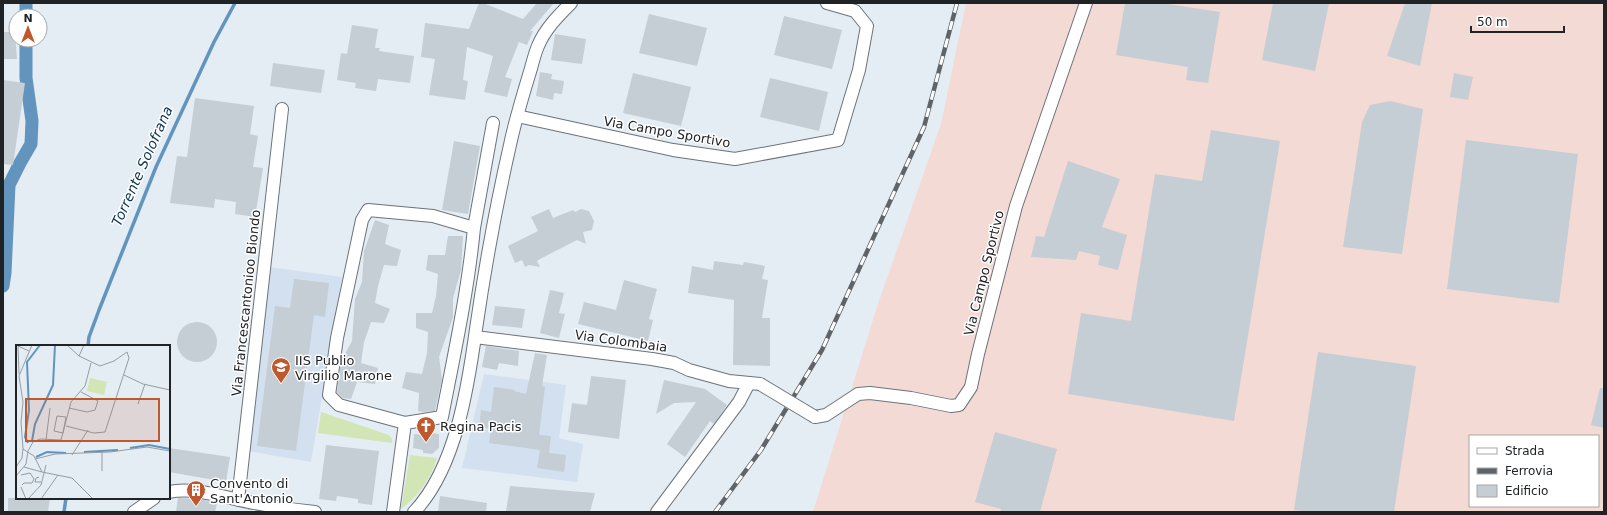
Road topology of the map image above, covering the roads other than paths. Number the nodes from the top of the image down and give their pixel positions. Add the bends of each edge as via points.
1 (571, 3) edge
2 (827, 3) edge
3 (1086, 3) edge
4 (282, 109) dead end
5 (517, 116) junction
6 (493, 123) dead end
7 (474, 228) junction
8 (475, 337) junction
9 (755, 383) junction
10 (405, 422) junction
11 (170, 492) edge
12 (153, 499) edge
13 (238, 500) junction
14 (138, 510) edge
15 (315, 512) edge
16 (393, 512) edge
17 (414, 512) edge
18 (657, 512) edge

1 - 5 street via 551,24 538,46
2 - 5 street, Via Campo Sportivo via 855,11 867,26 859,70 838,140 735,159 673,150
3 - 9 street, Via Campo Sportivo, bridge via 1016,206 971,387 959,405 858,394 826,415 815,417
4 - 13 street, Via Francescantonioo Biondo
5 - 8 street via 496,203
6 - 7 street
7 - 10 street via 442,417
7 - 10 street via 434,216 368,210 362,220 337,338 330,395 339,405
8 - 9 street, Via Colombaia via 674,362 688,370 729,381
8 - 17 street via 467,390 444,462 431,490
9 - 18 street
10 - 16 street
11 - 13 street via 197,492
12 - 14 street
13 - 15 street

